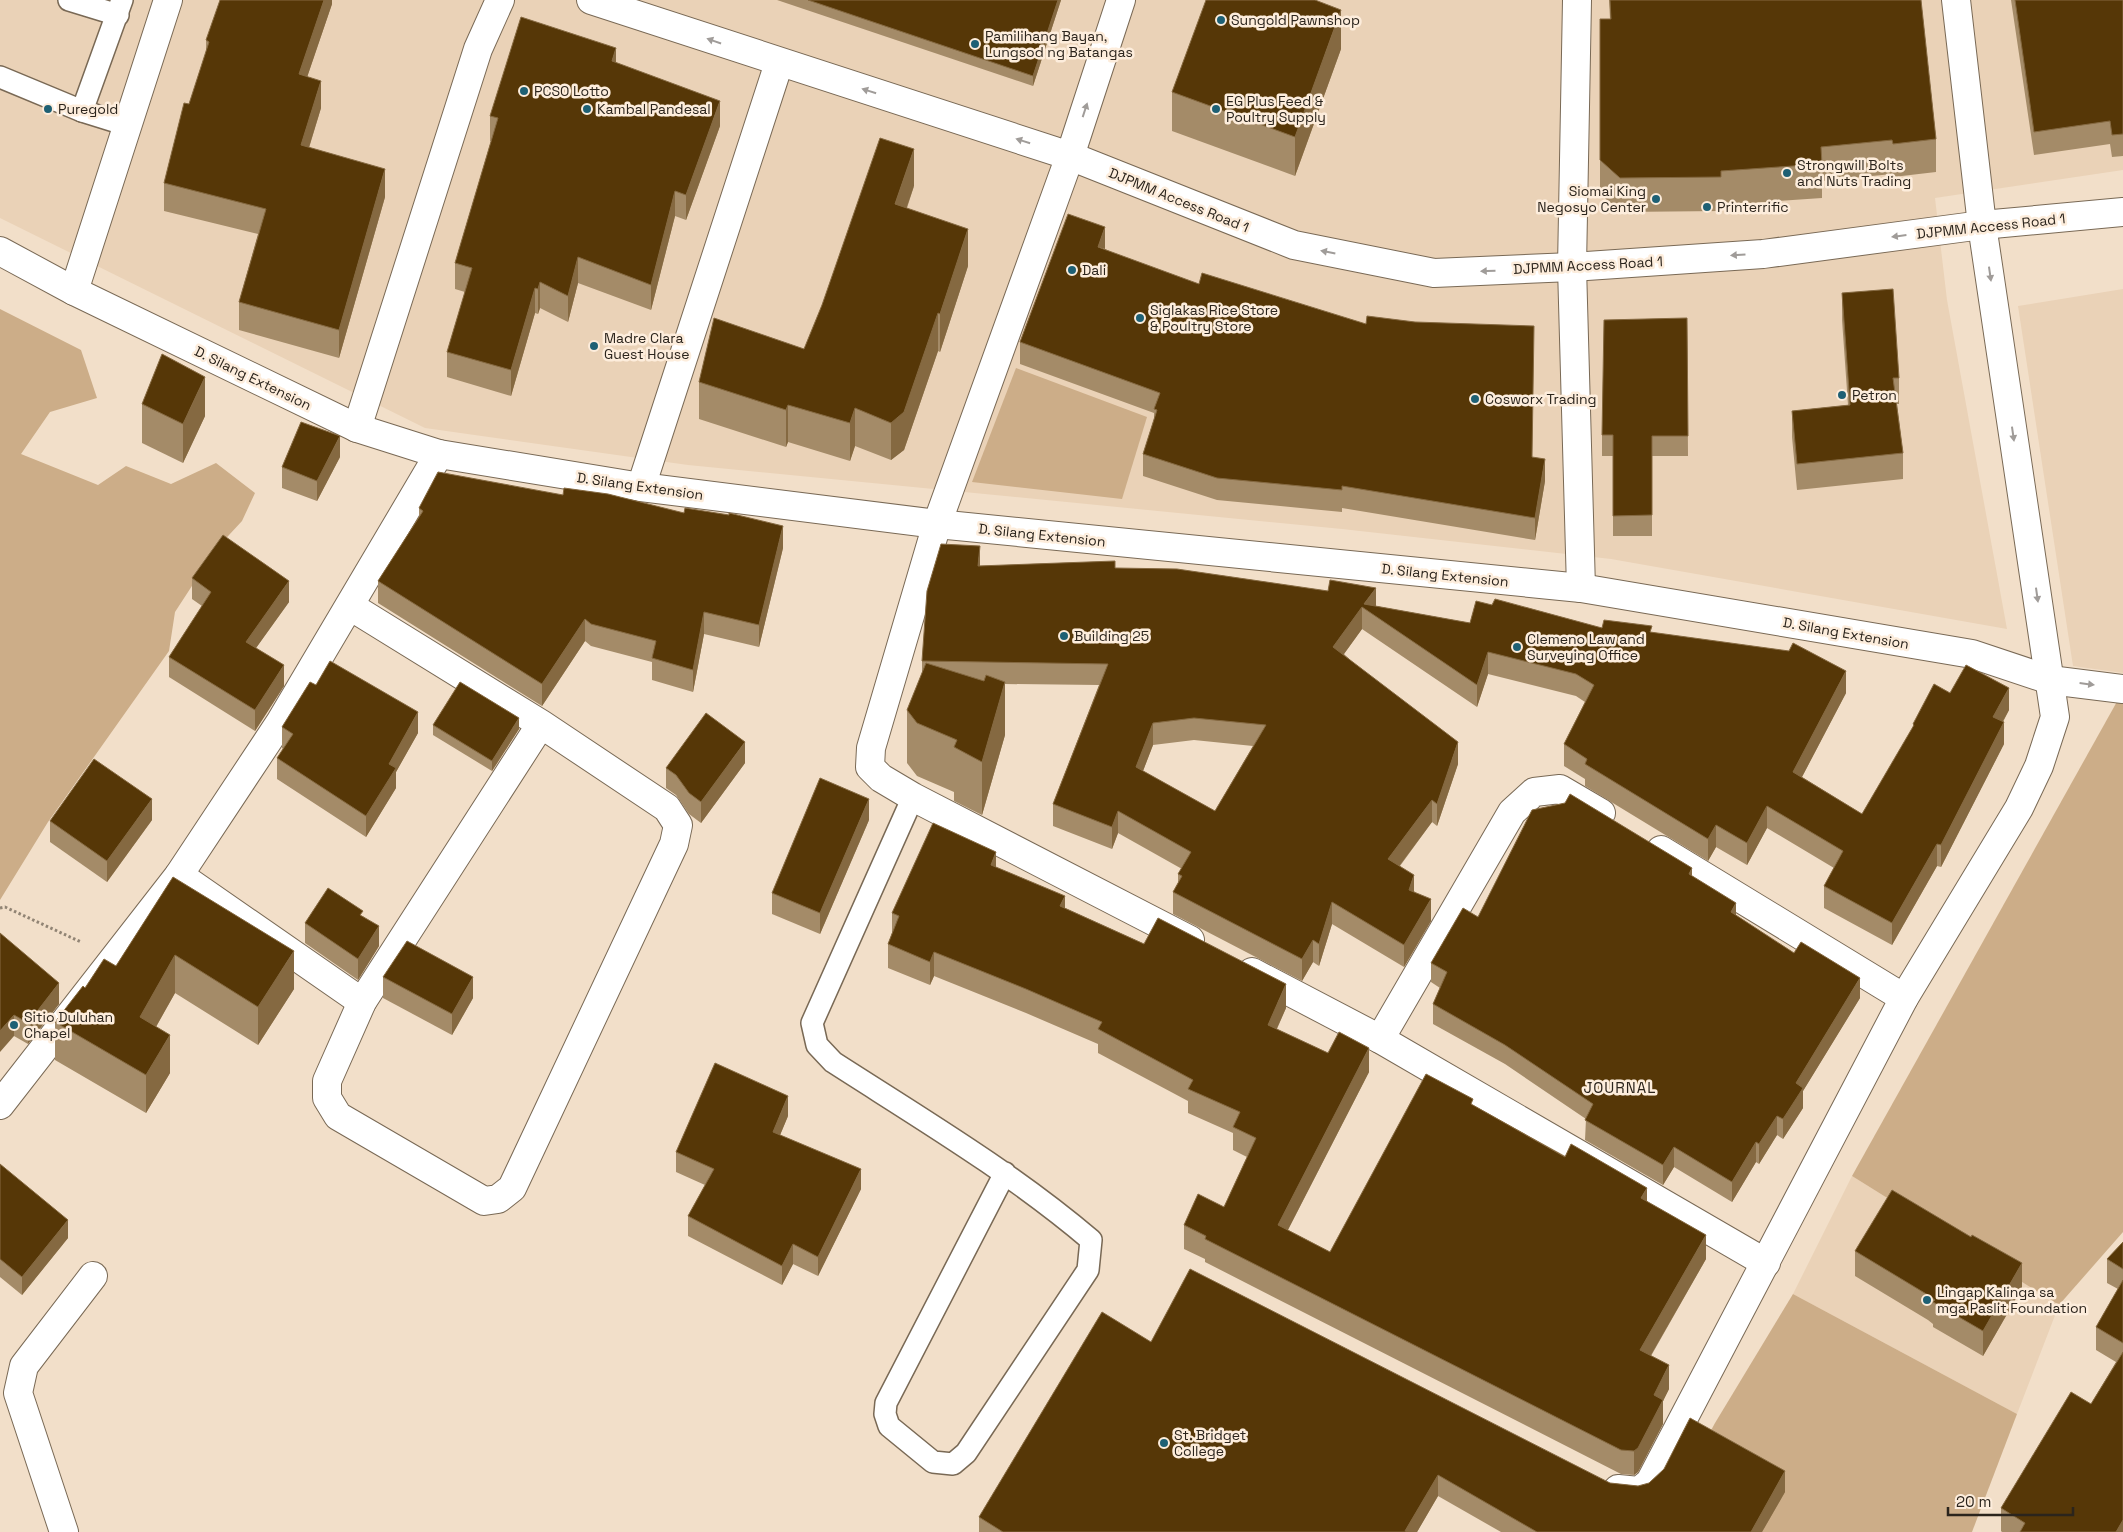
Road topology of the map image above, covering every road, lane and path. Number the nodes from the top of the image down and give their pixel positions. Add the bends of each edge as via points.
1 (69, 0) edge
2 (168, 0) edge
3 (500, 0) edge
4 (591, 0) edge
5 (1121, 0) edge
6 (1577, 0) edge
7 (1956, 0) edge
8 (120, 8) edge
9 (779, 63) junction
10 (0, 77) edge
11 (82, 111) junction
12 (127, 125) junction
13 (1070, 156) junction
14 (2123, 212) edge
15 (1982, 225) junction
16 (0, 251) edge
17 (1572, 267) junction
18 (74, 291) junction
19 (357, 428) junction
20 (440, 454) junction
21 (641, 487) junction
22 (937, 524) junction
23 (1581, 588) junction
24 (350, 606) junction
25 (2050, 680) junction
26 (2123, 689) edge
27 (542, 724) junction
28 (913, 797) junction
29 (1618, 824) edge
30 (1644, 840) edge
31 (179, 875) junction
32 (0, 908) edge
33 (116, 958) junction
34 (1904, 998) junction
35 (362, 1002) junction
36 (1380, 1039) junction
37 (0, 1105) edge
38 (1004, 1173) junction
39 (1766, 1263) junction
40 (93, 1276) dead end
41 (1600, 1480) edge
42 (64, 1532) edge

1 - 8 lane
2 - 12 street
3 - 19 street via 478,49
9 -> 4 street, DJPMM Access Road 1
13 -> 5 street
6 - 17 street
7 - 15 street
8 - 11 lane
13 -> 9 street, DJPMM Access Road 1
9 - 21 street
10 - 11 lane
11 - 12 lane
12 - 18 street
17 -> 13 street, DJPMM Access Road 1 via 1434,273 1294,245
13 - 22 street
14 - 15 street, DJPMM Access Road 1
15 -> 17 street, DJPMM Access Road 1 via 1764,254
15 -> 25 street
16 - 18 street, D. Silang Extension
17 - 23 street
18 - 19 street, D. Silang Extension
19 - 20 street, D. Silang Extension
20 - 21 street, D. Silang Extension
20 - 24 street
21 - 22 street, D. Silang Extension
22 - 23 street, D. Silang Extension
22 - 28 street via 871,748 870,767 881,778
23 - 25 street, D. Silang Extension via 1972,654
24 - 27 street
24 - 31 street via 281,721
25 -> 26 street, D. Silang Extension
25 - 34 street via 2055,717 2039,766 2019,808
27 - 35 street
27 - 35 street via 667,808 678,825 674,844 512,1188 498,1198 484,1201 338,1116 327,1098 327,1081
28 - 36 street
28 - 38 lane via 812,1023 818,1045 833,1062
29 - 36 street via 1560,789 1534,792 1512,812
30 - 34 street
31 - 33 street
31 - 35 street
32 - 33 path via 6,907
33 - 37 street
34 - 39 street
36 - 39 street
38 - 38 lane via 1057,1210 1091,1240 1088,1270 966,1453 953,1464 933,1462 889,1426 886,1402
39 - 41 street via 1650,1482 1639,1491 1617,1489
40 - 42 street via 24,1366 18,1393

